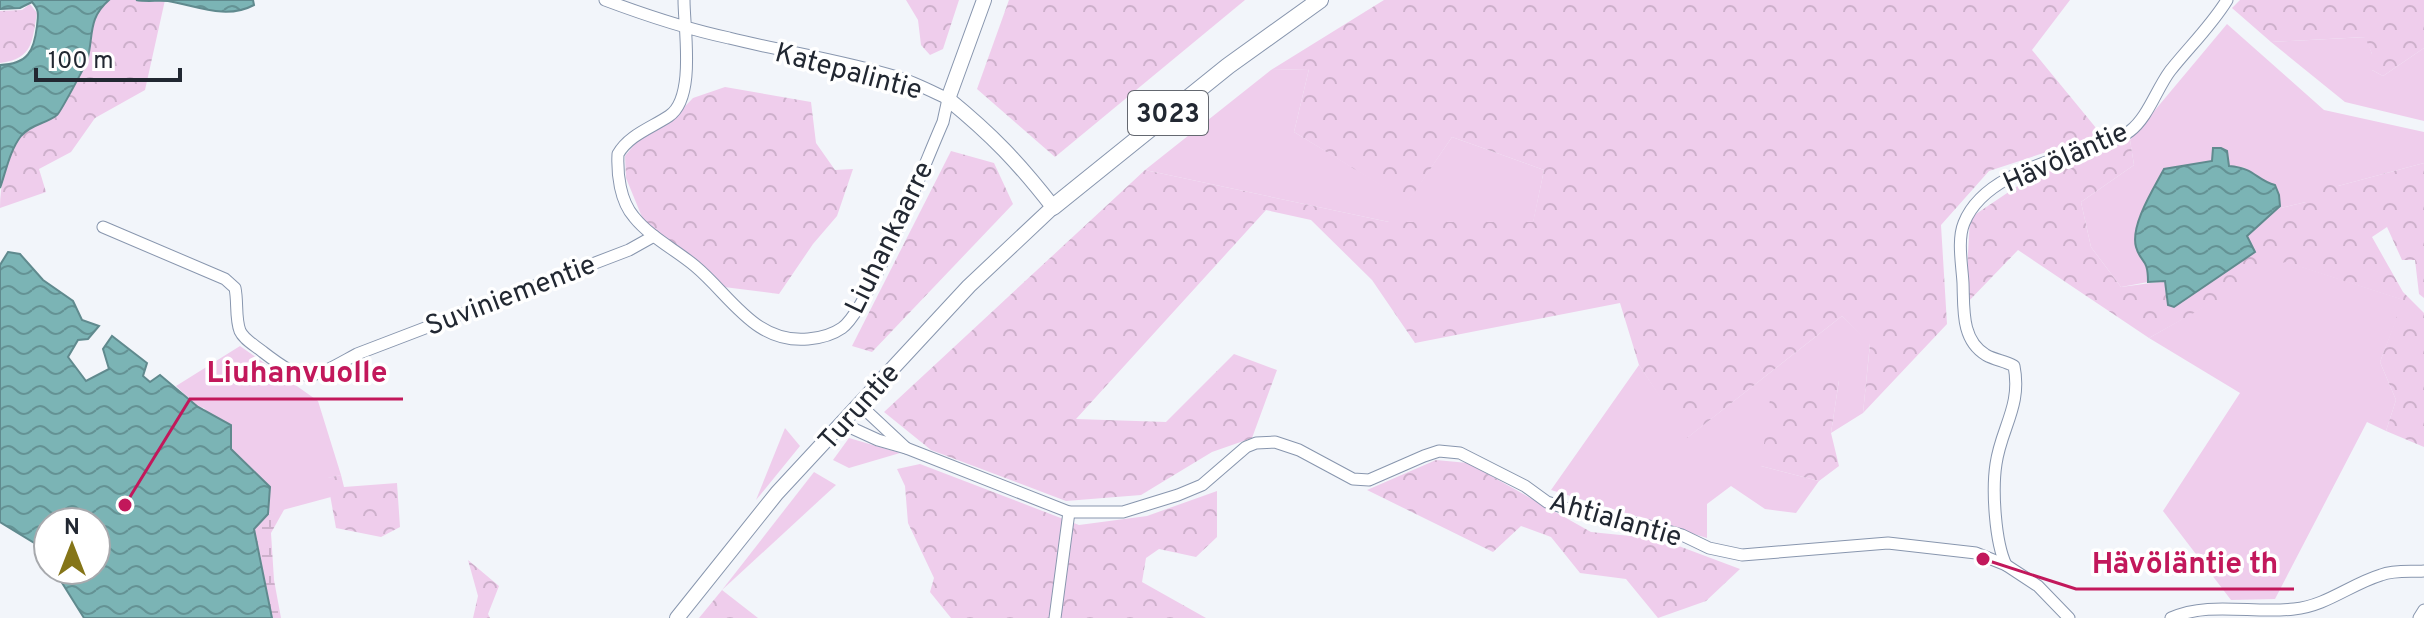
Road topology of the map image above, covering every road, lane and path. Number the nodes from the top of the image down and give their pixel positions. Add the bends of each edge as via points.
1 (605, 0) edge
2 (684, 0) edge
3 (984, 0) edge
4 (1320, 0) edge
5 (2227, 0) edge
6 (684, 27) junction
7 (948, 99) junction
8 (1053, 207) junction
9 (103, 227) dead end
10 (654, 236) junction
11 (860, 405) junction
12 (843, 424) junction
13 (906, 448) junction
14 (1069, 512) junction
15 (1997, 540) junction
16 (1981, 554) junction
17 (2006, 565) junction
18 (2424, 571) edge
19 (2424, 610) edge
20 (677, 618) edge
21 (1055, 618) edge
22 (2069, 618) edge
23 (2171, 618) edge
24 (2419, 618) edge

1 - 6 street, Katepalintie
2 - 6 street
3 - 7 main road
4 - 8 highway, 3023 via 1215,76
5 - 15 street, Hävöläntie via 2130,131 2003,182 1982,196 1964,223 1967,332 1978,349 2014,366 2017,381 2016,402 1995,466
6 - 7 street, Katepalintie via 900,78
6 - 10 street, Liuhankaarre via 686,69 679,105 618,154 624,197 633,216
7 - 8 main road, Katepalintie via 1020,163
7 - 10 street, Liuhankaarre via 898,225 851,320 840,329 796,340 758,328 702,273
8 - 11 main road, Turuntie via 969,286
9 - 10 street, Suviniementie via 225,279 235,288 243,336 303,377
11 - 12 main road, Turuntie
11 - 13 street, Ahtialantie
12 - 13 street, Ahtialantie
12 - 20 main road, Turuntie via 777,493
13 - 14 street, Ahtialantie
14 - 16 street, Ahtialantie via 1138,509 1202,485 1246,447 1275,442 1353,479 1369,480 1432,453 1460,453 1547,502 1667,531 1724,553 1888,543
14 - 21 street
15 - 16 street
15 - 17 street, Hävöläntie
16 - 17 street, Ahtialantie
17 - 22 street, Ahtialantie via 2038,586
18 - 23 street via 2382,574 2297,609 2204,609
19 - 24 street

